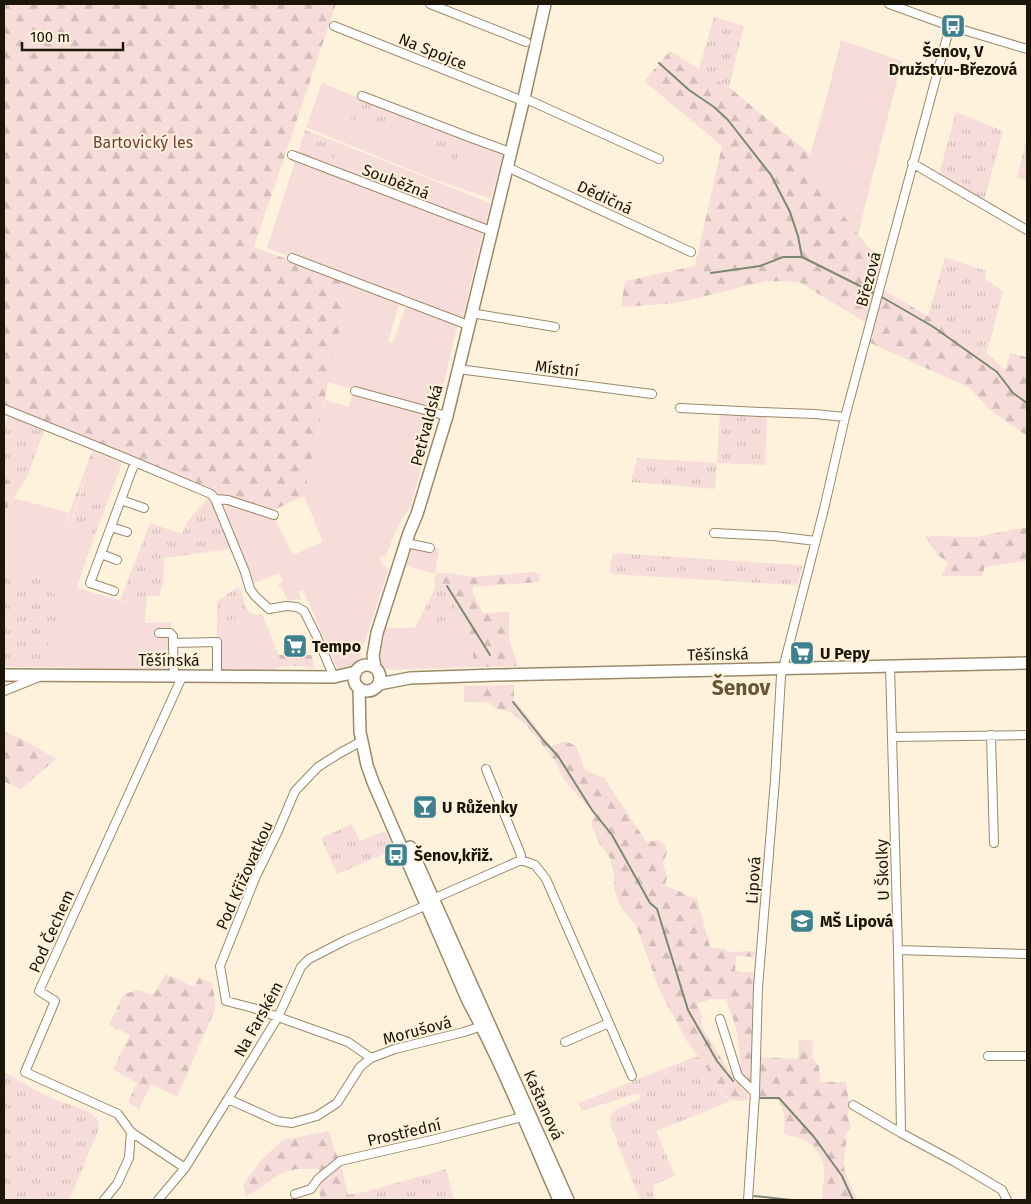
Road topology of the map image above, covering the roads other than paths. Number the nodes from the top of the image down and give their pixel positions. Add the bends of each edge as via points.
1 (430, 4) edge
2 (545, 4) edge
3 (889, 4) edge
4 (334, 26) dead end
5 (950, 26) junction
6 (526, 42) dead end
7 (1027, 49) edge
8 (362, 96) dead end
9 (523, 100) junction
10 (510, 152) junction
11 (292, 155) dead end
12 (659, 159) dead end
13 (912, 162) junction
14 (507, 167) junction
15 (1027, 230) edge
16 (491, 231) junction
17 (691, 252) dead end
18 (292, 258) dead end
19 (470, 319) junction
20 (555, 327) dead end
21 (458, 369) junction
22 (355, 391) dead end
23 (652, 394) dead end
24 (680, 408) dead end
25 (4, 409) edge
26 (447, 416) junction
27 (845, 417) junction
28 (135, 462) junction
29 (215, 499) junction
30 (121, 500) junction
31 (144, 508) dead end
32 (274, 514) dead end
33 (111, 527) junction
34 (127, 532) dead end
35 (714, 533) dead end
36 (816, 541) junction
37 (406, 543) junction
38 (430, 548) dead end
39 (101, 554) junction
40 (117, 560) dead end
41 (114, 591) dead end
42 (159, 633) dead end
43 (377, 633) junction
44 (173, 644) junction
45 (1027, 663) edge
46 (890, 666) junction
47 (783, 669) junction
48 (4, 675) edge
49 (43, 675) junction
50 (178, 677) junction
51 (217, 677) junction
52 (334, 677) junction
53 (358, 677) junction
54 (376, 679) junction
55 (4, 691) edge
56 (359, 712) junction
57 (991, 735) junction
58 (1027, 735) edge
59 (892, 737) junction
60 (362, 741) junction
61 (486, 769) dead end
62 (994, 843) dead end
63 (521, 860) junction
64 (430, 902) junction
65 (898, 950) junction
66 (1027, 954) edge
67 (278, 1017) junction
68 (720, 1019) dead end
69 (609, 1023) junction
70 (486, 1025) junction
71 (565, 1042) dead end
72 (988, 1056) dead end
73 (1027, 1056) edge
74 (371, 1058) junction
75 (632, 1076) dead end
76 (755, 1093) junction
77 (228, 1099) junction
78 (853, 1105) dead end
79 (526, 1116) junction
80 (131, 1132) junction
81 (901, 1133) junction
82 (185, 1168) junction
83 (295, 1194) dead end
84 (104, 1200) edge
85 (158, 1200) edge
86 (559, 1200) edge
87 (568, 1200) edge
88 (748, 1200) edge
89 (1007, 1200) edge

1 - 6 street
2 - 9 main road, Petřvaldská
3 - 5 street
4 - 9 street, Na Spojce
5 - 7 street
5 - 13 street, Březová
8 - 10 street
9 - 10 main road, Petřvaldská
9 - 12 street, Na Spojce
10 - 14 main road, Petřvaldská
11 - 16 street, Souběžná
13 - 15 street
13 - 27 street, Březová
14 - 16 main road, Petřvaldská
14 - 17 street, Dědičná
16 - 19 main road, Petřvaldská
18 - 19 street
19 - 20 street
19 - 21 main road, Petřvaldská
21 - 23 street, Místní
21 - 26 main road, Petřvaldská
22 - 26 street
24 - 27 street
25 - 28 street
26 - 37 main road, Petřvaldská
27 - 36 street, Březová
28 - 29 street via 202,489
28 - 30 street
29 - 32 street
29 - 52 street via 250,589 269,609 286,606 304,611
30 - 31 street
30 - 33 street
33 - 34 street
33 - 39 street
35 - 36 street
36 - 47 street, Březová
37 - 38 street
37 - 43 main road, Petřvaldská
39 - 40 street
39 - 41 street via 90,583
42 - 44 street via 170,633
43 - 53 main road, Petřvaldská
43 - 54 main road, Petřvaldská via 373,656
44 - 50 street
44 - 51 street via 216,642
45 - 46 main road, Těšínská
46 - 47 main road, Těšínská
46 - 59 street, U Školky
47 - 54 main road, Těšínská
47 - 76 street, Lipová via 758,987
48 - 49 main road, Těšínská
49 - 50 main road, Těšínská
49 - 55 street
50 - 51 main road, Těšínská
50 - 80 street, Pod Čechem via 39,991 55,1001 25,1072 118,1114
51 - 52 main road, Těšínská
52 - 53 main road, Těšínská
53 - 54 main road via 368,665
53 - 54 main road via 365,691
53 - 56 main road, Kaštanová
54 - 56 main road
56 - 60 main road, Kaštanová
57 - 58 street
57 - 59 street
57 - 62 street
59 - 65 street, U Školky
60 - 64 main road, Kaštanová via 373,782
60 - 67 street, Pod Křižovatkou via 318,767 295,791 220,966 226,1001
61 - 63 street
63 - 64 street, Na Farském
63 - 69 street via 535,865 546,878
64 - 67 street, Na Farském via 309,959 301,967
64 - 70 main road, Kaštanová via 468,1001
65 - 66 street
65 - 81 street, U Školky
67 - 74 street, Morušová via 348,1042
67 - 77 street, Na Farském
68 - 76 street via 738,1076
69 - 71 street
69 - 75 street
70 - 74 street, Morušová via 394,1048
70 - 79 main road, Kaštanová
72 - 73 street
74 - 77 street via 360,1067 337,1103 317,1116 292,1123 277,1121
76 - 88 street, Lipová
77 - 82 street, Na Farském
78 - 81 street
79 - 83 street, Prostřední via 340,1161 311,1188
79 - 86 main road, Kaštanová
79 - 87 main road, Kaštanová
80 - 82 street, Pod Čechem
80 - 84 street via 129,1158 117,1184
81 - 89 street via 1002,1190
82 - 85 street, Na Farském

